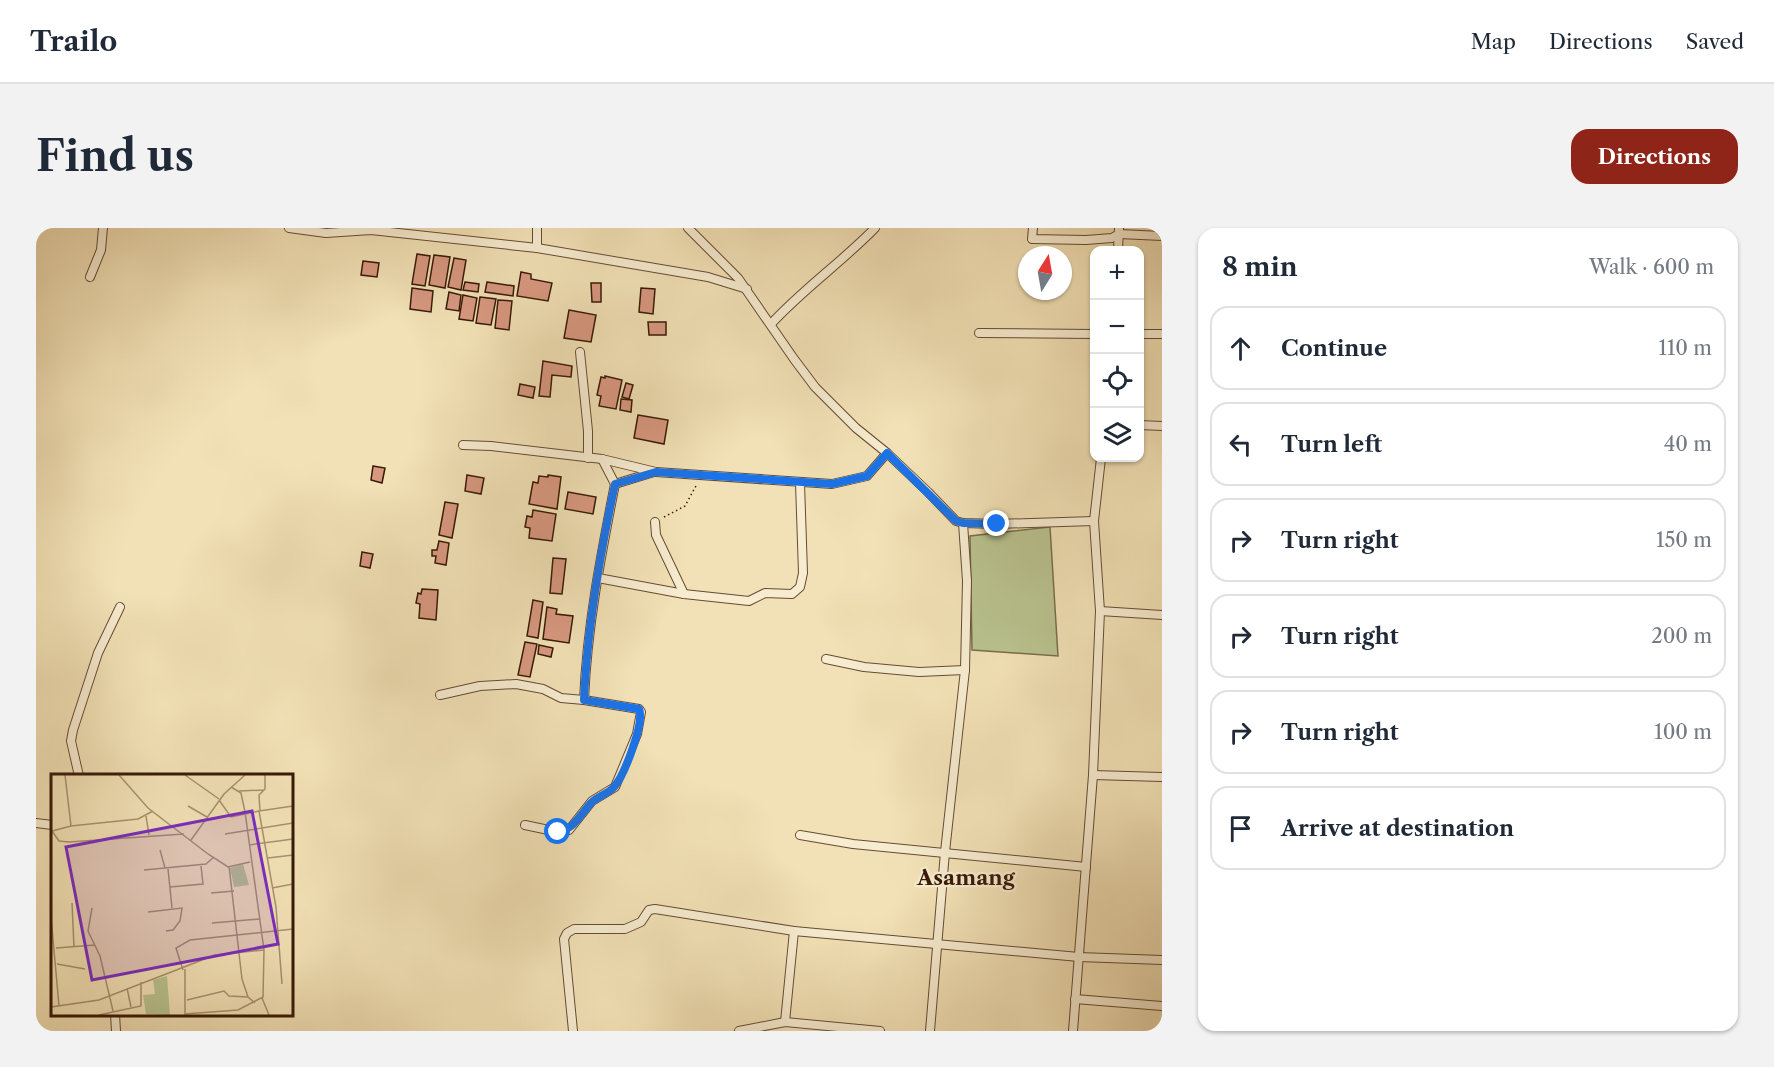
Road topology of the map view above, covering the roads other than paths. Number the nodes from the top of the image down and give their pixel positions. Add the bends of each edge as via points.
1 (103, 228) edge
2 (289, 228) edge
3 (537, 228) edge
4 (688, 228) edge
5 (875, 228) edge
6 (1033, 228) edge
7 (1119, 231) edge
8 (1162, 236) edge
9 (1118, 246) edge
10 (537, 248) junction
11 (90, 277) dead end
12 (747, 289) junction
13 (771, 324) junction
14 (979, 333) dead end
15 (1090, 334) edge
16 (1144, 334) edge
17 (1162, 334) edge
18 (580, 352) dead end
19 (1144, 425) edge
20 (1162, 426) edge
21 (463, 445) dead end
22 (887, 453) junction
23 (588, 458) junction
24 (602, 459) junction
25 (1101, 462) edge
26 (656, 472) junction
27 (800, 483) junction
28 (615, 484) junction
29 (1094, 521) junction
30 (655, 522) road end
31 (963, 523) junction
32 (598, 578) junction
33 (684, 594) junction
34 (120, 607) dead end
35 (1100, 611) junction
36 (1162, 615) edge
37 (826, 659) dead end
38 (965, 670) junction
39 (440, 695) dead end
40 (584, 700) junction
41 (79, 774) edge
42 (1093, 775) junction
43 (1162, 777) edge
44 (36, 823) edge
45 (51, 825) edge
46 (525, 825) dead end
47 (800, 835) dead end
48 (945, 852) junction
49 (1086, 867) junction
50 (794, 932) junction
51 (937, 944) junction
52 (1079, 957) junction
53 (1162, 960) edge
54 (1075, 999) junction
55 (1162, 1006) edge
56 (115, 1016) edge
57 (785, 1022) junction
58 (116, 1031) edge
59 (573, 1031) edge
60 (739, 1031) edge
61 (880, 1031) edge
62 (930, 1031) edge
63 (1073, 1031) edge

1 - 11 street via 101,250
2 - 10 street via 327,233 371,230
3 - 10 street
4 - 12 street
5 - 13 street
6 - 7 street via 1032,239 1112,238
7 - 8 street
7 - 9 street
10 - 12 street via 708,277
12 - 13 street
13 - 22 street via 815,387
14 - 15 street
16 - 17 street
18 - 23 street
19 - 20 street
21 - 23 street
22 - 27 street via 861,479 832,484
22 - 31 street via 954,520
23 - 24 street
24 - 26 street
24 - 28 street
25 - 29 street
26 - 27 street
26 - 28 street
27 - 33 street via 803,573 797,591 784,595 765,593 749,601
28 - 32 street
29 - 31 street
29 - 35 street
30 - 33 street via 656,536
31 - 38 street via 967,581
32 - 33 street
32 - 40 street
34 - 41 street via 98,653 72,730
35 - 36 street
35 - 42 street
37 - 38 street via 919,672
38 - 48 street
39 - 40 street via 480,686 516,684 561,698
40 - 46 street via 641,712 624,768 615,787 592,801 569,830 558,832
42 - 43 street
42 - 49 street
44 - 45 street
47 - 48 street
48 - 49 street
48 - 51 street
49 - 52 street
50 - 51 street
50 - 57 street
50 - 59 street via 655,909 641,922 625,929 574,929 564,939
51 - 52 street
51 - 62 street
52 - 53 street
52 - 54 street
54 - 55 street
54 - 63 street
56 - 58 street
57 - 60 street
57 - 61 street

